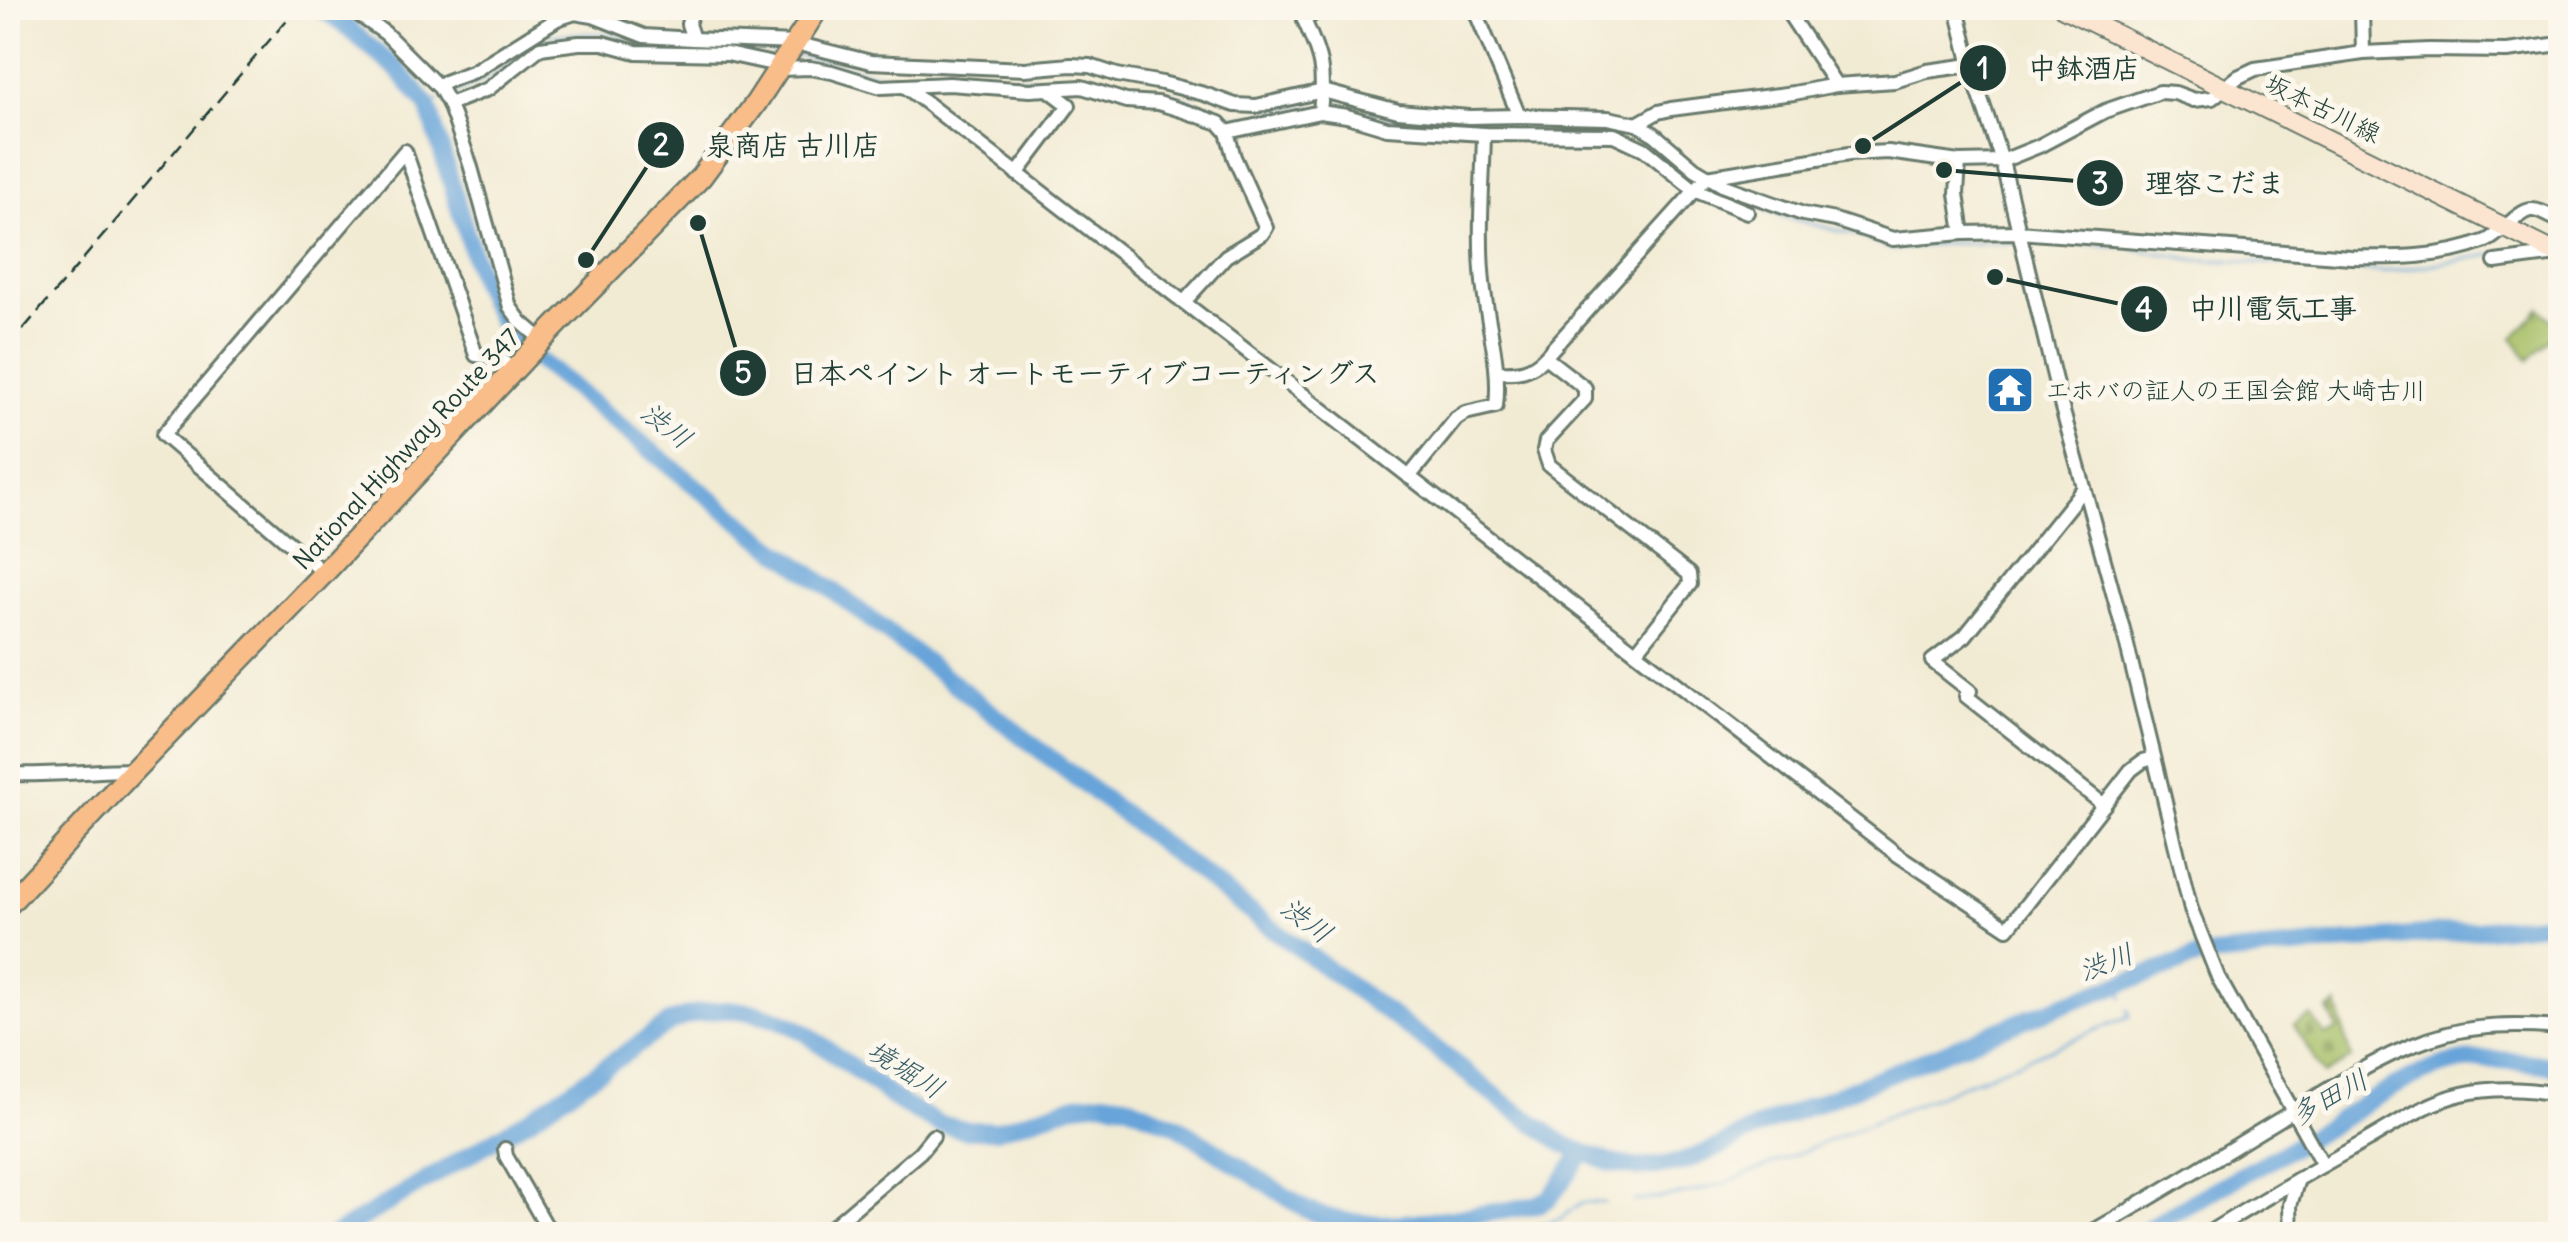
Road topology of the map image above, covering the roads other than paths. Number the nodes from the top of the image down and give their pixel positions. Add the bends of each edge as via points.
1 (349, 8) edge
2 (693, 8) edge
3 (818, 8) edge
4 (1323, 8) edge
5 (1474, 8) edge
6 (1784, 8) edge
7 (1956, 8) edge
8 (2063, 8) edge
9 (2362, 8) edge
10 (577, 10) edge
11 (1300, 14) edge
12 (692, 39) junction
13 (2560, 44) edge
14 (2363, 53) junction
15 (787, 57) junction
16 (1971, 65) junction
17 (1836, 85) junction
18 (2224, 87) junction
19 (907, 88) junction
20 (1048, 89) junction
21 (443, 94) junction
22 (1321, 102) junction
23 (1516, 123) junction
24 (1637, 124) junction
25 (1227, 132) junction
26 (1484, 134) junction
27 (2002, 160) junction
28 (1959, 162) junction
29 (1017, 174) junction
30 (1702, 184) junction
31 (1747, 212) dead end
32 (2560, 221) edge
33 (2508, 227) junction
34 (1963, 233) junction
35 (2021, 239) junction
36 (2558, 254) edge
37 (2496, 262) dead end
38 (1184, 302) junction
39 (540, 342) junction
40 (1545, 357) junction
41 (516, 368) junction
42 (1498, 372) junction
43 (1409, 477) junction
44 (2084, 488) junction
45 (324, 573) junction
46 (1636, 652) junction
47 (2154, 758) junction
48 (134, 770) junction
49 (8, 774) edge
50 (2104, 804) junction
51 (8, 905) edge
52 (2560, 1028) edge
53 (2560, 1095) edge
54 (2293, 1114) junction
55 (933, 1136) dead end
56 (505, 1149) dead end
57 (2322, 1161) junction
58 (2298, 1179) junction
59 (2229, 1220) junction
60 (554, 1234) edge
61 (824, 1234) edge
62 (2088, 1234) edge
63 (2208, 1234) edge
64 (2239, 1234) edge
65 (2291, 1234) edge

1 - 21 street via 385,33
2 - 12 street
3 - 15 highway, National Highway Route 347
4 - 11 street
5 - 23 street
6 - 17 street
7 - 16 street
8 - 18 main road, 坂本古川線
9 - 14 street
10 - 12 street via 644,36
10 - 21 street
11 - 22 street via 1319,52
12 - 15 street
13 - 14 street
14 - 18 street via 2255,69
15 - 19 street via 881,87
15 - 21 street via 773,64 579,43 540,48 488,89
15 - 22 street via 1090,66 1235,105
15 - 39 highway, National Highway Route 347 via 701,177
16 - 17 street
16 - 27 street
17 - 24 street via 1671,108
18 - 27 street via 2201,100 2160,92
18 - 33 main road, 坂本古川線
19 - 20 street
19 - 29 street
20 - 25 street via 1082,87 1158,103 1219,123
20 - 29 street via 1068,105
21 - 39 street via 510,307
22 - 23 street
22 - 25 street
22 - 26 street via 1387,128
23 - 24 street via 1608,118
23 - 26 street
23 - 30 street via 1614,135
24 - 30 street
25 - 38 street via 1266,228 1226,256
26 - 42 street via 1481,245
27 - 28 street
27 - 35 street
28 - 30 street via 1863,154
28 - 34 street
29 - 38 street
30 - 31 street
30 - 34 street via 1892,239
30 - 40 street
32 - 33 street via 2532,210
33 - 35 street via 2483,242 2396,258
33 - 36 main road, 坂本古川線
34 - 35 street
35 - 44 street
36 - 37 street
38 - 43 street
39 - 41 highway, National Highway Route 347
40 - 42 street via 1528,370
40 - 46 street via 1586,394 1546,441 1545,458 1689,574 1690,584
41 - 45 highway, National Highway Route 347
41 - 45 street via 476,355 405,151 163,435
42 - 43 street via 1496,406 1456,419
43 - 46 street
44 - 47 street
44 - 50 street via 1965,636 1932,661 1970,691 1966,696
45 - 48 highway, National Highway Route 347
46 - 50 street via 1898,855 2008,928
47 - 50 street via 2131,770
47 - 54 street via 2200,934
48 - 49 street
48 - 51 highway, National Highway Route 347
52 - 54 street via 2477,1028 2419,1042 2323,1091
53 - 57 street via 2460,1094
54 - 57 street
54 - 62 street
55 - 61 street
56 - 60 street
57 - 58 street
58 - 59 street
58 - 65 street
59 - 63 street
59 - 64 street

